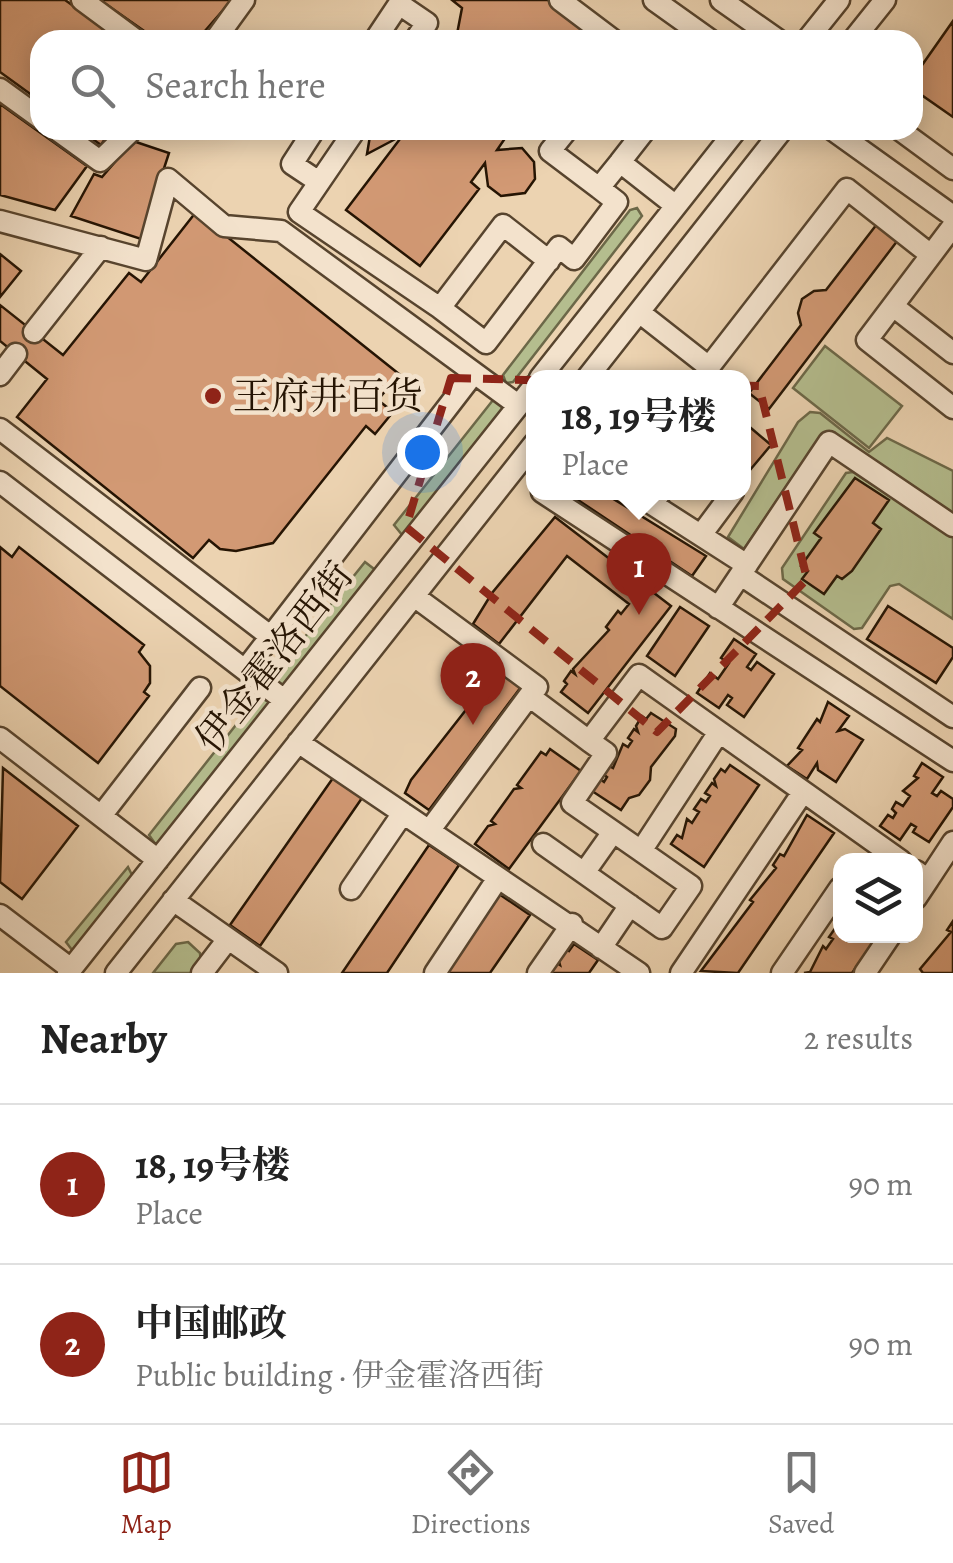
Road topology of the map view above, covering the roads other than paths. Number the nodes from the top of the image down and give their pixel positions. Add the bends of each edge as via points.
1 (82, 0) edge
2 (244, 0) edge
3 (560, 0) edge
4 (654, 0) edge
5 (722, 0) edge
6 (839, 0) edge
7 (885, 0) edge
8 (122, 30) edge
9 (222, 30) edge
10 (382, 30) edge
11 (421, 30) edge
12 (600, 30) edge
13 (696, 30) edge
14 (764, 30) edge
15 (815, 30) edge
16 (861, 30) edge
17 (0, 89) edge
18 (30, 111) edge
19 (71, 140) edge
20 (122, 140) edge
21 (308, 140) edge
22 (347, 140) edge
23 (558, 140) edge
24 (637, 140) edge
25 (728, 140) edge
26 (774, 140) edge
27 (848, 140) edge
28 (914, 140) edge
29 (620, 162) junction
30 (953, 169) edge
31 (319, 182) junction
32 (599, 188) junction
33 (676, 206) junction
34 (953, 216) edge
35 (0, 221) edge
36 (953, 226) edge
37 (101, 248) junction
38 (931, 255) junction
39 (548, 261) junction
40 (893, 306) junction
41 (440, 308) junction
42 (638, 312) junction
43 (34, 332) dead end
44 (953, 353) edge
45 (16, 354) dead end
46 (546, 370) edge
47 (592, 370) edge
48 (474, 373) junction
49 (0, 375) edge
50 (526, 396) edge
51 (518, 405) junction
52 (953, 408) edge
53 (0, 429) edge
54 (526, 454) edge
55 (512, 472) junction
56 (0, 482) edge
57 (526, 482) edge
58 (554, 500) edge
59 (655, 500) edge
60 (726, 500) edge
61 (953, 526) edge
62 (700, 535) junction
63 (744, 570) junction
64 (414, 596) junction
65 (718, 608) junction
66 (270, 636) junction
67 (245, 670) junction
68 (200, 688) dead end
69 (530, 696) junction
70 (284, 700) junction
71 (953, 717) edge
72 (719, 732) junction
73 (0, 738) edge
74 (589, 741) junction
75 (298, 742) junction
76 (953, 761) edge
77 (803, 792) junction
78 (403, 813) junction
79 (101, 816) junction
80 (430, 831) junction
81 (613, 832) junction
82 (873, 841) junction
83 (953, 842) edge
84 (543, 844) dead end
85 (641, 851) junction
86 (864, 853) edge
87 (891, 853) edge
88 (158, 860) junction
89 (584, 873) junction
90 (923, 874) edge
91 (498, 878) junction
92 (351, 890) dead end
93 (833, 898) edge
94 (173, 900) junction
95 (630, 905) junction
96 (0, 915) edge
97 (572, 924) junction
98 (228, 939) junction
99 (885, 943) edge
100 (602, 948) junction
101 (70, 971) edge
102 (116, 973) edge
103 (202, 973) edge
104 (277, 973) edge
105 (435, 973) edge
106 (538, 973) edge
107 (639, 973) edge
108 (680, 973) edge
109 (782, 973) edge
110 (865, 973) edge

1 - 8 street
2 - 9 street
3 - 12 street
4 - 13 street
5 - 14 street
6 - 15 street
7 - 16 street
10 - 11 street via 399,4 426,23
17 - 18 street
19 - 20 street via 100,161
21 - 31 street via 292,164
22 - 31 street
23 - 32 street via 550,151
24 - 29 street
25 - 33 street
26 - 42 street
27 - 34 street
28 - 30 street
29 - 32 street
29 - 33 street
31 - 41 street via 299,212
32 - 39 street via 617,202 574,258 559,247
33 - 46 street
35 - 37 street
36 - 38 street
37 - 43 street
37 - 48 street via 146,260 168,179 224,226 282,231
38 - 40 street
38 - 42 street via 846,189 709,367
39 - 41 street via 503,226
39 - 41 street via 486,344
40 - 44 street
40 - 52 street via 866,340
42 - 47 street
45 - 49 street
48 - 51 street
48 - 66 street
50 - 51 street, 伊金霍洛西街
51 - 70 street, 伊金霍洛西街
53 - 66 street
54 - 55 street, 伊金霍洛西街
55 - 57 street
55 - 64 street, 伊金霍洛西街
56 - 67 street
58 - 65 street
59 - 62 street
60 - 62 street
61 - 63 street via 829,442
62 - 63 street
63 - 65 street
63 - 71 street
64 - 69 street via 537,687
64 - 75 street, 伊金霍洛西街
65 - 76 street
66 - 67 street
67 - 70 street
68 - 79 street
69 - 74 street
69 - 80 street
70 - 88 street, 伊金霍洛西街
72 - 74 street via 639,675
72 - 77 street
72 - 85 street
73 - 79 street
74 - 81 street via 606,754 572,803
75 - 78 street
75 - 94 street, 伊金霍洛西街
77 - 82 street
77 - 108 street
78 - 80 street
78 - 92 street
79 - 88 street
80 - 91 street
81 - 85 street
81 - 89 street
82 - 86 street
82 - 87 street
83 - 90 street
84 - 89 street
85 - 95 street via 691,886 662,928
88 - 101 street, 伊金霍洛西街
89 - 95 street
91 - 97 street
91 - 105 street
93 - 109 street
94 - 98 street
94 - 102 street, 伊金霍洛西街
95 - 100 street
96 - 101 street
97 - 100 street
97 - 106 street
98 - 103 street
98 - 104 street
99 - 110 street
100 - 107 street

